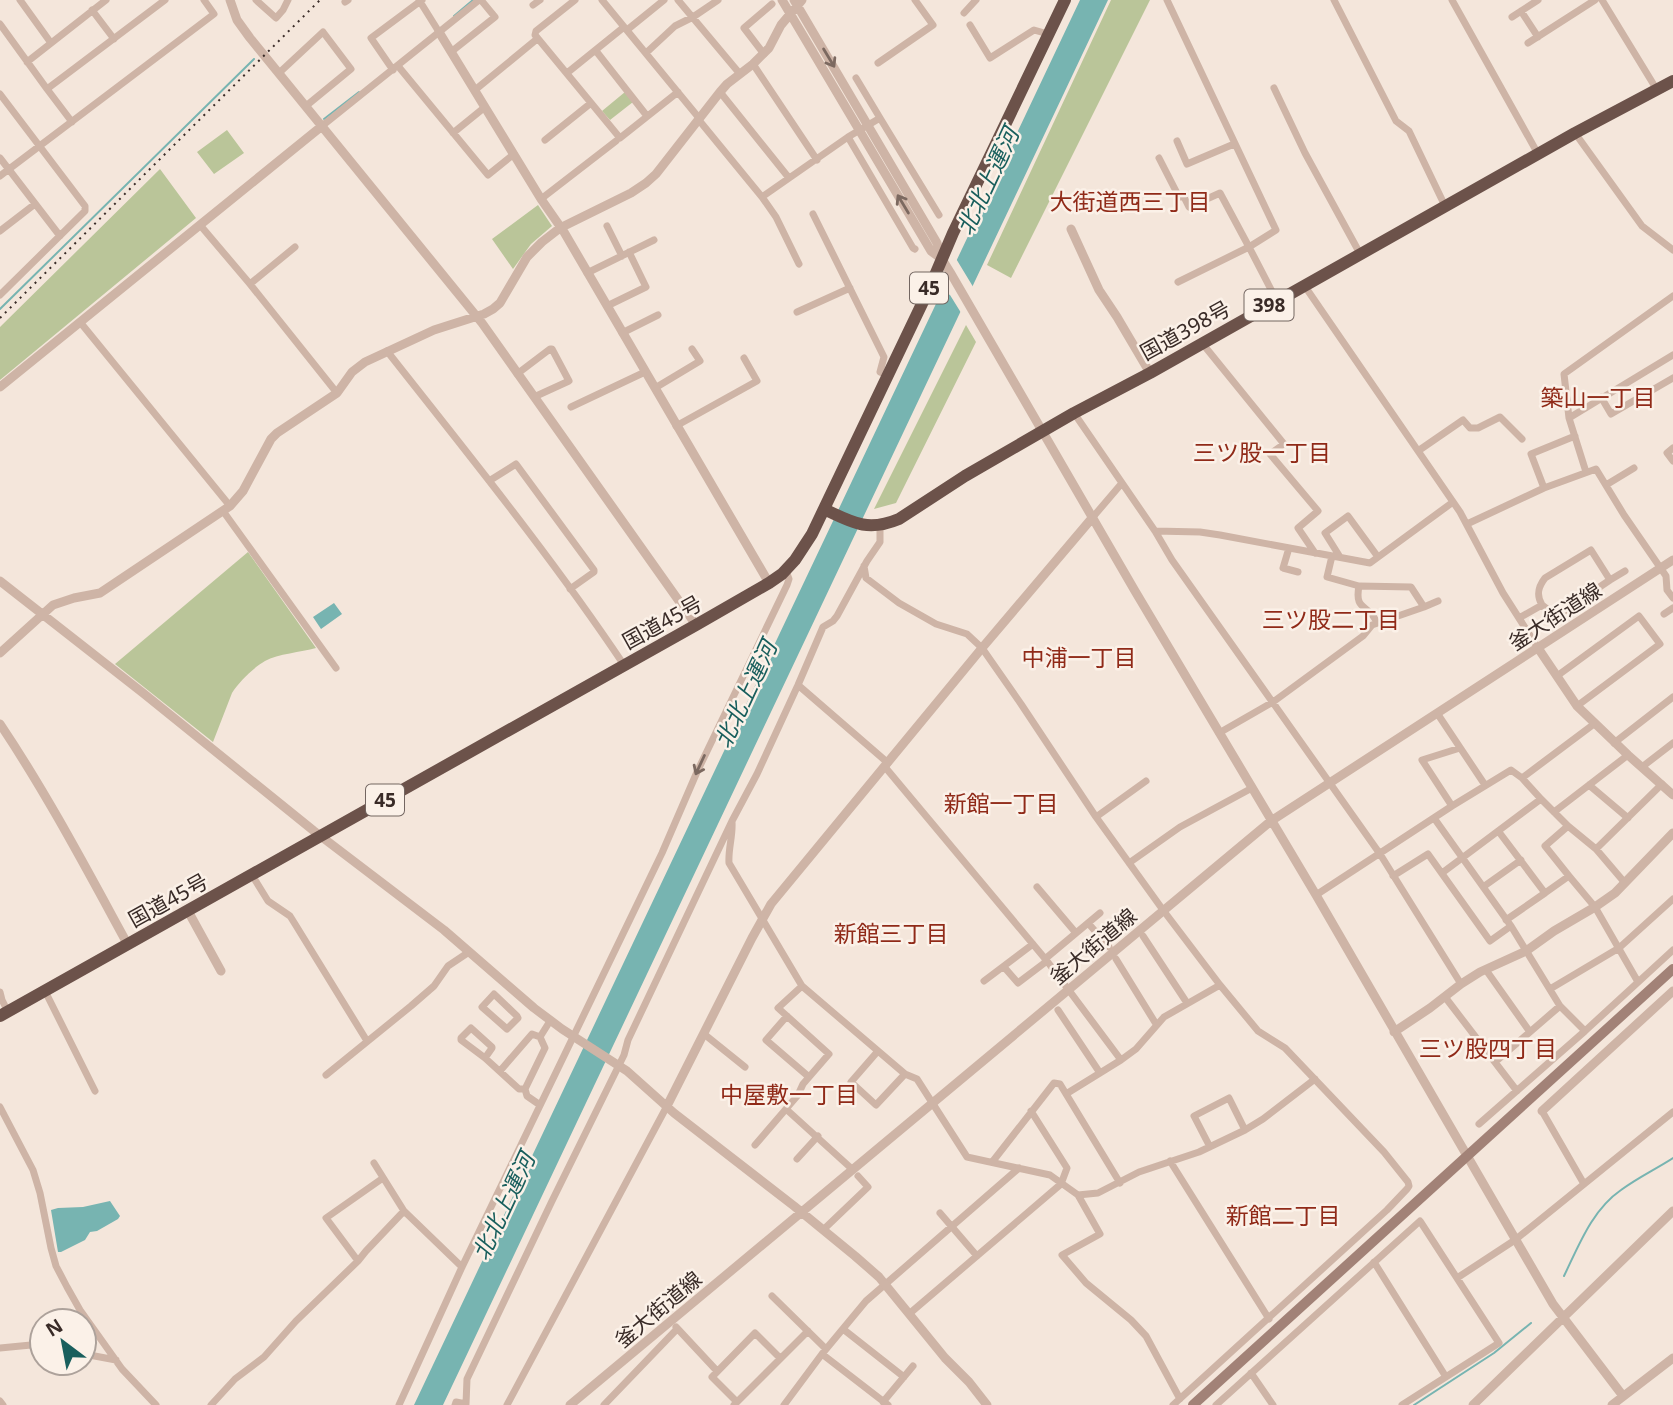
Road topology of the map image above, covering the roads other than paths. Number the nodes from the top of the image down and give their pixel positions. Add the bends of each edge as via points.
1 (20, 0) edge
2 (106, 0) edge
3 (164, 0) edge
4 (204, 0) edge
5 (230, 0) edge
6 (256, 0) edge
7 (288, 0) edge
8 (420, 0) edge
9 (480, 0) edge
10 (575, 0) edge
11 (664, 0) edge
12 (678, 0) edge
13 (718, 0) edge
14 (782, 0) edge
15 (915, 0) edge
16 (976, 0) edge
17 (1065, 0) edge
18 (1167, 0) edge
19 (1334, 0) edge
20 (1452, 0) edge
21 (1538, 0) edge
22 (1601, 0) edge
23 (605, 1) edge
24 (798, 2) edge
25 (772, 4) dead end
26 (92, 10) junction
27 (1521, 10) junction
28 (964, 13) dead end
29 (790, 14) junction
30 (693, 17) junction
31 (1512, 17) dead end
32 (0, 24) edge
33 (970, 25) dead end
34 (438, 29) junction
35 (626, 29) junction
36 (1048, 34) junction
37 (1538, 37) junction
38 (114, 39) junction
39 (537, 39) junction
40 (51, 43) junction
41 (1528, 43) dead end
42 (596, 51) junction
43 (452, 52) junction
44 (646, 53) junction
45 (764, 54) junction
46 (27, 62) junction
47 (878, 63) dead end
48 (753, 64) junction
49 (393, 67) junction
50 (279, 73) junction
51 (567, 73) junction
52 (740, 74) junction
53 (856, 78) dead end
54 (1673, 81) edge
55 (1274, 88) dead end
56 (47, 89) junction
57 (475, 90) junction
58 (1657, 90) junction
59 (678, 92) junction
60 (720, 92) junction
61 (0, 93) edge
62 (591, 103) junction
63 (306, 106) junction
64 (485, 107) junction
65 (647, 116) junction
66 (880, 118) junction
67 (699, 119) junction
68 (72, 122) junction
69 (322, 126) junction
70 (864, 127) junction
71 (453, 133) junction
72 (1575, 134) junction
73 (848, 137) junction
74 (545, 140) dead end
75 (616, 141) dead end
76 (1177, 141) dead end
77 (1234, 144) junction
78 (40, 146) junction
79 (514, 154) junction
80 (1538, 154) junction
81 (0, 158) edge
82 (1159, 158) dead end
83 (817, 160) junction
84 (9, 169) junction
85 (0, 176) edge
86 (789, 178) junction
87 (762, 197) junction
88 (541, 199) junction
89 (36, 204) junction
90 (1445, 206) junction
91 (813, 214) dead end
92 (939, 215) dead end
93 (200, 225) junction
94 (607, 226) dead end
95 (560, 228) junction
96 (1071, 229) dead end
97 (0, 231) edge
98 (60, 236) junction
99 (654, 240) dead end
100 (295, 247) dead end
101 (1249, 247) junction
102 (915, 249) dead end
103 (1673, 250) edge
104 (1363, 253) junction
105 (626, 254) junction
106 (944, 262) junction
107 (799, 264) dead end
108 (587, 273) junction
109 (1178, 282) dead end
110 (250, 284) junction
111 (1304, 285) junction
112 (850, 288) junction
113 (0, 295) edge
114 (1673, 296) edge
115 (1277, 301) junction
116 (607, 306) junction
117 (797, 312) dead end
118 (657, 315) dead end
119 (477, 317) junction
120 (80, 322) junction
121 (622, 333) junction
122 (1202, 343) junction
123 (692, 349) dead end
124 (387, 351) junction
125 (1673, 355) edge
126 (744, 358) dead end
127 (645, 372) junction
128 (1150, 373) junction
129 (517, 374) junction
130 (887, 375) junction
131 (1673, 379) edge
132 (0, 387) edge
133 (655, 388) junction
134 (337, 393) junction
135 (534, 397) junction
136 (1601, 397) junction
137 (571, 407) dead end
138 (1074, 413) junction
139 (1569, 418) junction
140 (676, 426) junction
141 (1043, 431) junction
142 (1575, 436) junction
143 (1522, 439) dead end
144 (1673, 448) edge
145 (1418, 451) junction
146 (1673, 461) edge
147 (1634, 468) dead end
148 (1586, 472) junction
149 (489, 481) junction
150 (1122, 483) junction
151 (1605, 485) junction
152 (1545, 488) junction
153 (1453, 502) junction
154 (227, 508) junction
155 (828, 511) junction
156 (1093, 517) junction
157 (1467, 524) junction
158 (880, 525) junction
159 (1155, 531) junction
160 (1289, 548) junction
161 (1315, 552) junction
162 (1378, 556) junction
163 (1336, 557) junction
164 (1673, 560) edge
165 (864, 566) junction
166 (1660, 568) junction
167 (786, 571) junction
168 (1625, 571) dead end
169 (1298, 572) dead end
170 (1610, 580) junction
171 (0, 581) edge
172 (769, 583) junction
173 (1359, 586) junction
174 (570, 589) junction
175 (1673, 598) edge
176 (1438, 601) dead end
177 (1542, 605) junction
178 (1424, 607) junction
179 (1673, 608) edge
180 (43, 614) junction
181 (1664, 614) dead end
182 (1520, 618) junction
183 (1377, 623) junction
184 (696, 625) junction
185 (982, 648) junction
186 (1538, 648) junction
187 (0, 653) edge
188 (624, 665) junction
189 (336, 668) dead end
190 (1557, 676) junction
191 (798, 685) junction
192 (1673, 696) edge
193 (1273, 702) junction
194 (1577, 706) junction
195 (1437, 713) junction
196 (0, 724) edge
197 (1594, 724) junction
198 (1219, 733) junction
199 (1614, 743) junction
200 (1673, 743) edge
201 (1460, 748) junction
202 (1628, 755) junction
203 (886, 765) junction
204 (1643, 767) junction
205 (1522, 778) junction
206 (1146, 781) dead end
207 (1330, 782) junction
208 (1485, 785) junction
209 (1589, 785) junction
210 (1662, 785) junction
211 (1252, 788) junction
212 (1673, 795) edge
213 (1541, 799) junction
214 (1452, 806) junction
215 (1554, 812) junction
216 (1096, 817) junction
217 (1434, 817) junction
218 (1628, 818) junction
219 (732, 821) junction
220 (1271, 821) junction
221 (1568, 826) junction
222 (1499, 832) junction
223 (1673, 833) edge
224 (322, 836) junction
225 (1596, 849) junction
226 (1380, 854) junction
227 (1463, 857) junction
228 (1521, 860) junction
229 (1129, 863) junction
230 (1442, 873) junction
231 (252, 875) junction
232 (1393, 876) junction
233 (1569, 876) junction
234 (1625, 883) junction
235 (1037, 887) dead end
236 (1483, 887) junction
237 (1545, 893) junction
238 (1316, 895) junction
239 (1673, 899) edge
240 (1595, 907) junction
241 (1163, 910) junction
242 (188, 911) junction
243 (1100, 913) dead end
244 (762, 919) junction
245 (1088, 923) junction
246 (1508, 923) junction
247 (1076, 933) junction
248 (1143, 936) dead end
249 (128, 944) junction
250 (1033, 944) junction
251 (1108, 947) dead end
252 (1619, 948) junction
253 (1673, 950) edge
254 (1526, 951) junction
255 (469, 952) junction
256 (1116, 959) dead end
257 (1046, 960) junction
258 (1004, 967) junction
259 (1673, 969) edge
260 (1486, 970) junction
261 (221, 971) dead end
262 (984, 981) dead end
263 (1638, 982) junction
264 (1461, 984) junction
265 (1220, 985) junction
266 (802, 986) junction
267 (1068, 989) junction
268 (1550, 989) junction
269 (513, 990) junction
270 (45, 991) junction
271 (1673, 991) edge
272 (0, 992) edge
273 (1445, 997) junction
274 (502, 1002) junction
275 (1187, 1003) junction
276 (1560, 1006) junction
277 (1058, 1010) dead end
278 (4, 1014) edge
279 (787, 1016) junction
280 (550, 1021) junction
281 (1156, 1024) junction
282 (1584, 1031) junction
283 (1394, 1032) junction
284 (1530, 1032) junction
285 (704, 1034) junction
286 (540, 1037) junction
287 (576, 1038) junction
288 (367, 1041) junction
289 (878, 1051) junction
290 (485, 1058) dead end
291 (1121, 1060) junction
292 (1495, 1062) junction
293 (617, 1065) junction
294 (745, 1067) dead end
295 (500, 1071) junction
296 (1100, 1073) junction
297 (905, 1074) junction
298 (326, 1075) dead end
299 (809, 1077) junction
300 (1315, 1079) junction
301 (525, 1089) junction
302 (96, 1091) dead end
303 (1517, 1091) junction
304 (1066, 1094) junction
305 (932, 1102) junction
306 (540, 1105) junction
307 (667, 1106) junction
308 (0, 1107) edge
309 (786, 1109) junction
310 (1031, 1111) junction
311 (1542, 1111) joint
312 (1673, 1112) edge
313 (1479, 1124) dead end
314 (1245, 1130) junction
315 (818, 1136) junction
316 (755, 1145) dead end
317 (1210, 1147) junction
318 (1467, 1156) junction
319 (797, 1159) dead end
320 (993, 1161) junction
321 (1170, 1161) junction
322 (374, 1163) dead end
323 (1018, 1168) junction
324 (855, 1173) junction
325 (383, 1178) junction
326 (1120, 1182) junction
327 (1061, 1184) junction
328 (1584, 1184) junction
329 (1079, 1195) junction
330 (404, 1211) junction
331 (1673, 1211) edge
332 (802, 1212) junction
333 (940, 1213) dead end
334 (952, 1226) junction
335 (823, 1230) junction
336 (1515, 1240) junction
337 (977, 1256) junction
338 (358, 1261) junction
339 (1374, 1262) junction
340 (463, 1268) junction
341 (1457, 1278) junction
342 (885, 1284) junction
343 (772, 1297) dead end
344 (909, 1314) junction
345 (1563, 1318) junction
346 (1269, 1319) junction
347 (674, 1325) junction
348 (843, 1329) junction
349 (808, 1331) junction
350 (28, 1345) edge
351 (0, 1348) edge
352 (824, 1352) junction
353 (98, 1357) edge
354 (780, 1358) junction
355 (1673, 1358) edge
356 (116, 1360) junction
357 (913, 1366) dead end
358 (717, 1371) junction
359 (1251, 1373) junction
360 (904, 1377) junction
361 (1446, 1377) junction
362 (1623, 1396) junction
363 (1180, 1399) junction
364 (886, 1403) edge
365 (735, 1404) edge
366 (789, 1404) edge
367 (156, 1405) edge
368 (211, 1405) edge
369 (400, 1405) edge
370 (455, 1405) edge
371 (466, 1405) edge
372 (507, 1405) edge
373 (570, 1405) edge
374 (604, 1405) edge
375 (988, 1405) edge
376 (1173, 1405) edge
377 (1193, 1405) edge
378 (1216, 1405) edge
379 (1273, 1405) edge
380 (1402, 1405) edge
381 (1473, 1405) edge
382 (1612, 1405) edge

1 - 40 street
2 - 26 street
3 - 38 street
4 - 68 street via 214,14
5 - 50 street via 237,20
6 - 7 street via 276,18
8 - 34 street
8 - 49 street via 371,38
9 - 34 street
9 - 43 street via 495,16
10 - 39 street via 536,31
11 - 35 street
12 - 30 street
13 - 30 street
14 - 29 street
15 - 47 street via 933,25
16 - 28 street
17 - 36 highway, 国道45号 / 45
18 - 77 street
19 - 90 street via 1396,121 1409,131
20 - 80 street
21 - 27 street
22 - 37 street
22 - 58 street
23 - 35 street
24 - 29 street
24 -> 70 street
25 - 45 street via 744,28
26 - 38 street
26 - 40 street
27 - 31 street
27 - 37 street
29 - 45 street
29 - 70 street
30 - 44 street via 675,26
30 - 52 street
32 - 46 street
33 - 36 street via 990,58 1034,30
34 - 43 street
34 - 49 street
35 - 42 street
35 - 44 street
36 - 106 highway, 国道45号 / 45 via 953,233
37 - 41 street
38 - 56 street
39 - 51 street
39 - 57 street
40 - 46 street
42 - 51 street
42 - 65 street
43 - 57 street
44 - 59 street
45 - 48 street
46 - 56 street
48 - 52 street
48 - 83 street
49 - 69 street
49 - 71 street
50 - 63 street
50 - 63 street via 323,32 351,69
51 - 62 street
52 - 60 street
53 - 66 street
54 - 58 highway, 国道398号 / 398
55 - 104 street via 1305,153
56 - 68 street
57 - 64 street
58 - 72 highway, 国道398号 / 398
59 - 65 street
59 - 67 street
60 - 67 street
60 - 86 street
61 - 78 street
62 - 65 street via 620,138
62 - 74 street
63 - 69 street
64 - 71 street
64 - 79 street
66 - 70 street
66 - 92 street
67 - 87 street
67 - 95 street via 646,183
68 - 78 street
69 - 93 street
69 - 119 street
70 - 73 street
70 - 106 street via 931,251
71 - 79 street via 488,174
72 - 80 highway, 国道398号 / 398
72 - 103 street via 1642,226
73 - 83 street
73 - 102 street
75 - 88 street
76 - 77 street via 1187,164
77 - 101 street via 1276,230
78 - 84 street
78 - 98 street via 85,206
79 - 88 street
80 - 90 highway, 国道398号 / 398
81 - 84 street
82 - 101 street via 1189,207 1220,193
83 - 86 street
84 - 85 street
84 - 89 street
86 - 87 street
87 - 107 street
88 - 95 street
89 - 97 street
89 - 98 street
90 - 104 highway, 国道398号 / 398
91 - 112 street
93 - 110 street
93 - 120 street
94 - 105 street
95 - 108 street
95 - 119 street via 527,257 500,303
96 - 128 street via 1099,290
98 - 113 street
99 - 105 street
100 - 110 street
101 - 109 street
101 - 115 street
104 - 111 highway, 国道398号 / 398
105 - 108 street
105 - 116 street via 646,287
106 - 130 highway, 国道45号 / 45
106 - 141 street
108 - 116 street
110 - 134 street
111 - 115 highway, 国道398号 / 398
111 - 145 street
112 - 117 street
112 - 130 street via 884,357 880,372
114 - 139 street via 1564,374
115 - 122 highway, 国道398号 / 398
116 - 121 street
118 - 121 street
119 - 124 street
119 - 129 street
120 - 132 street
120 - 154 street
121 - 127 street
122 - 128 highway, 国道398号 / 398
122 - 161 street via 1284,444 1270,454 1318,511 1298,528
123 - 133 street via 700,361
124 - 134 street via 352,372
124 - 149 street
125 - 136 street
126 - 140 street via 757,381
127 - 133 street
127 - 137 street
128 - 138 highway, 国道398号 / 398
129 - 135 street
129 - 135 street via 552,349 569,380
130 - 155 highway, 国道45号 / 45
131 - 136 street via 1611,414
133 - 140 street
134 - 154 street via 271,439 243,491
135 - 184 street
136 - 139 street
138 - 141 highway, 国道398号 / 398
138 - 150 street
139 - 142 street
140 - 172 street
141 - 156 street
141 - 158 highway, 国道398号 / 398 via 899,519
142 - 148 street
142 - 152 street via 1531,454
143 - 145 street via 1500,417 1478,428 1470,428 1464,420
144 - 146 street via 1667,453
145 - 153 street
147 - 151 street
148 - 151 street via 1595,469
148 - 152 street
149 - 174 street
149 - 174 street via 514,464 524,475 594,570
150 - 156 street
150 - 159 street
151 - 166 street
152 - 157 street
153 - 157 street
153 - 162 street
154 - 180 street via 100,593 62,601
154 - 189 street
155 - 158 highway, 国道398号 / 398 via 866,526
155 - 167 highway, 国道45号 / 45
156 - 185 street
156 - 198 street
157 - 182 street
158 - 165 street via 880,542
159 - 160 street via 1220,535
159 - 193 street
160 - 161 street
160 - 169 street via 1283,568
161 - 163 street
162 - 163 street via 1370,562
162 - 163 street via 1348,516 1325,533
163 - 173 street via 1327,577
164 - 166 street, 釜大街道線
165 - 185 street via 866,578 899,603 936,624 967,634
165 - 191 street via 837,616 823,627
166 - 175 street
166 - 186 street, 釜大街道線
167 - 172 highway, 国道45号 / 45
167 -> 287 street via 787,585
168 - 170 street
170 - 177 street via 1564,611 1556,613
170 - 177 street via 1591,550 1545,578 1538,591
171 - 180 street
172 - 184 highway, 国道45号 / 45
173 - 178 street via 1411,587
173 - 183 street via 1358,601
174 - 188 street
176 - 178 street
177 - 182 street
178 - 183 street
179 - 181 street
180 - 187 street
180 - 224 street
182 - 186 street
183 - 193 street
184 - 188 highway, 国道45号 / 45
185 - 203 street
185 - 216 street
186 - 190 street
186 - 195 street, 釜大街道線
188 - 224 highway, 国道45号 / 45
190 - 194 street
190 - 194 street via 1639,616 1660,644
191 - 203 street
191 - 219 street
192 - 199 street
193 - 198 street
193 - 207 street
194 - 197 street
195 - 201 street
195 - 207 street, 釜大街道線
196 - 249 street
197 - 199 street
197 - 205 street
198 - 211 street
199 - 202 street
200 - 204 street
201 - 208 street
201 - 214 street via 1422,760
202 - 204 street
202 - 209 street
203 - 244 street
203 - 250 street
204 - 210 street
205 - 208 street via 1511,770
205 - 213 street
206 - 216 street
207 - 220 street, 釜大街道線
207 - 226 street
208 - 214 street
209 - 215 street
209 - 218 street
210 - 212 street
210 - 218 street
211 - 220 street
211 - 229 street via 1180,827
213 - 215 street
213 - 222 street
214 - 217 street
215 - 221 street
216 - 229 street
217 - 226 street
217 - 227 street
218 - 225 street
219 - 244 street via 729,863
219 - 293 street
220 - 238 street
220 - 241 street, 釜大街道線
221 - 225 street
221 - 233 street via 1545,846
222 - 227 street
222 - 228 street
223 - 234 street
224 - 231 highway, 国道45号 / 45
224 - 255 street
225 - 234 street
226 - 232 street
226 - 238 street
227 - 230 street
227 - 236 street
228 - 236 street
228 - 237 street
229 - 241 street
230 - 232 street via 1429,853
230 - 246 street via 1490,941
231 - 242 highway, 国道45号 / 45
231 - 288 street via 268,901 295,923
232 - 264 street
233 - 237 street
233 - 240 street
234 - 240 street
235 - 247 street
236 - 246 street
237 - 246 street
238 - 283 street
239 - 252 street
240 - 252 street
240 - 254 street
241 - 265 street
241 - 267 street, 釜大街道線
242 - 249 highway, 国道45号 / 45
242 - 261 street
243 - 245 street
244 - 266 street
244 - 285 street
245 - 247 street
245 - 251 street
246 - 254 street
247 - 257 street
248 - 275 street
249 - 270 highway, 国道45号 / 45
250 - 257 street
250 - 258 street
252 - 263 street
252 - 268 street
253 - 263 street
254 - 260 street
254 - 268 street
255 - 269 street
255 - 288 street
256 - 281 street
257 - 258 street via 1018,984
257 - 267 street
258 - 262 street
259 - 318 main road
260 - 264 street
260 - 284 street
263 - 282 street
264 - 273 street
265 - 275 street
265 - 300 street via 1258,1031 1285,1048
266 - 279 street via 778,1008
266 - 289 street
267 - 291 street
267 - 305 street, 釜大街道線
268 - 276 street
269 - 274 street
269 - 280 street
270 - 278 highway, 国道45号 / 45
270 - 302 street
271 - 311 street
272 - 278 street
273 - 283 street
273 - 292 street
274 - 274 street via 518,1018 507,1029 482,1007 494,994
275 - 281 street
276 - 282 street
276 - 284 street
277 - 296 street
279 - 299 street via 829,1054
279 - 299 street via 766,1040
280 - 286 street
280 - 287 street
281 - 291 street
282 - 303 street
283 - 318 street
284 - 292 street
285 - 294 street
285 - 307 street
286 - 295 street via 533,1034
286 - 301 street via 545,1048
287 - 293 street
287 - 306 street
288 - 298 street
289 - 297 street
289 - 297 street via 851,1082 876,1105
290 - 295 street
291 - 296 street
292 - 303 street
293 - 307 street
293 - 371 street via 467,1379
295 - 301 street via 519,1089
296 - 304 street
297 - 305 street via 917,1079
299 - 309 street
300 - 314 street
300 - 346 street via 1384,1152 1409,1186
301 - 306 street
303 - 313 street
304 - 310 street via 1054,1083
304 - 326 street
305 - 320 street via 967,1157
305 - 324 street, 釜大街道線
306 - 340 street
307 - 332 street
307 - 372 street
308 - 356 street via 33,1170 56,1266
309 - 315 street
309 - 316 street
310 - 320 street
310 - 327 street via 1066,1168
311 - 328 street
312 - 328 street
314 - 317 street
314 - 317 street via 1229,1098 1194,1116
315 - 319 street
315 - 324 street
317 - 321 street
318 - 336 street
318 - 377 main road
320 - 323 street
321 - 326 street
321 - 346 street
322 - 325 street
323 - 327 street via 1050,1175
323 - 334 street
324 - 332 street, 釜大街道線
324 - 335 street via 868,1186
325 - 330 street
325 - 338 street via 326,1219
326 - 329 street via 1098,1193
327 - 329 street
327 - 337 street
328 - 336 street
329 - 363 street via 1100,1234 1062,1255 1146,1336
330 - 338 street
330 - 340 street
331 - 345 street
332 - 335 street
332 - 347 street, 釜大街道線
333 - 334 street
334 - 337 street
334 - 342 street
335 - 342 street
336 - 341 street
336 - 345 street
337 - 344 street
338 - 368 street
339 - 341 street via 1420,1221
339 - 359 street
339 - 361 street
340 - 369 street
341 - 361 street via 1499,1343
342 - 344 street
342 - 348 street
343 - 349 street
344 - 375 street
345 - 362 street
345 - 381 street
346 - 363 street
347 - 358 street
347 - 373 street, 釜大街道線
347 - 374 street
348 - 352 street
348 - 360 street
349 - 352 street
349 - 354 street
350 - 351 street
352 - 364 street
352 - 366 street
353 - 356 street
354 - 358 street via 755,1333
354 - 365 street
355 - 362 street
356 - 367 street
357 - 360 street
358 - 365 street via 712,1377
359 - 378 street
359 - 379 street
360 - 364 street
361 - 380 street
362 - 382 street
363 - 376 street
370 - 371 street

